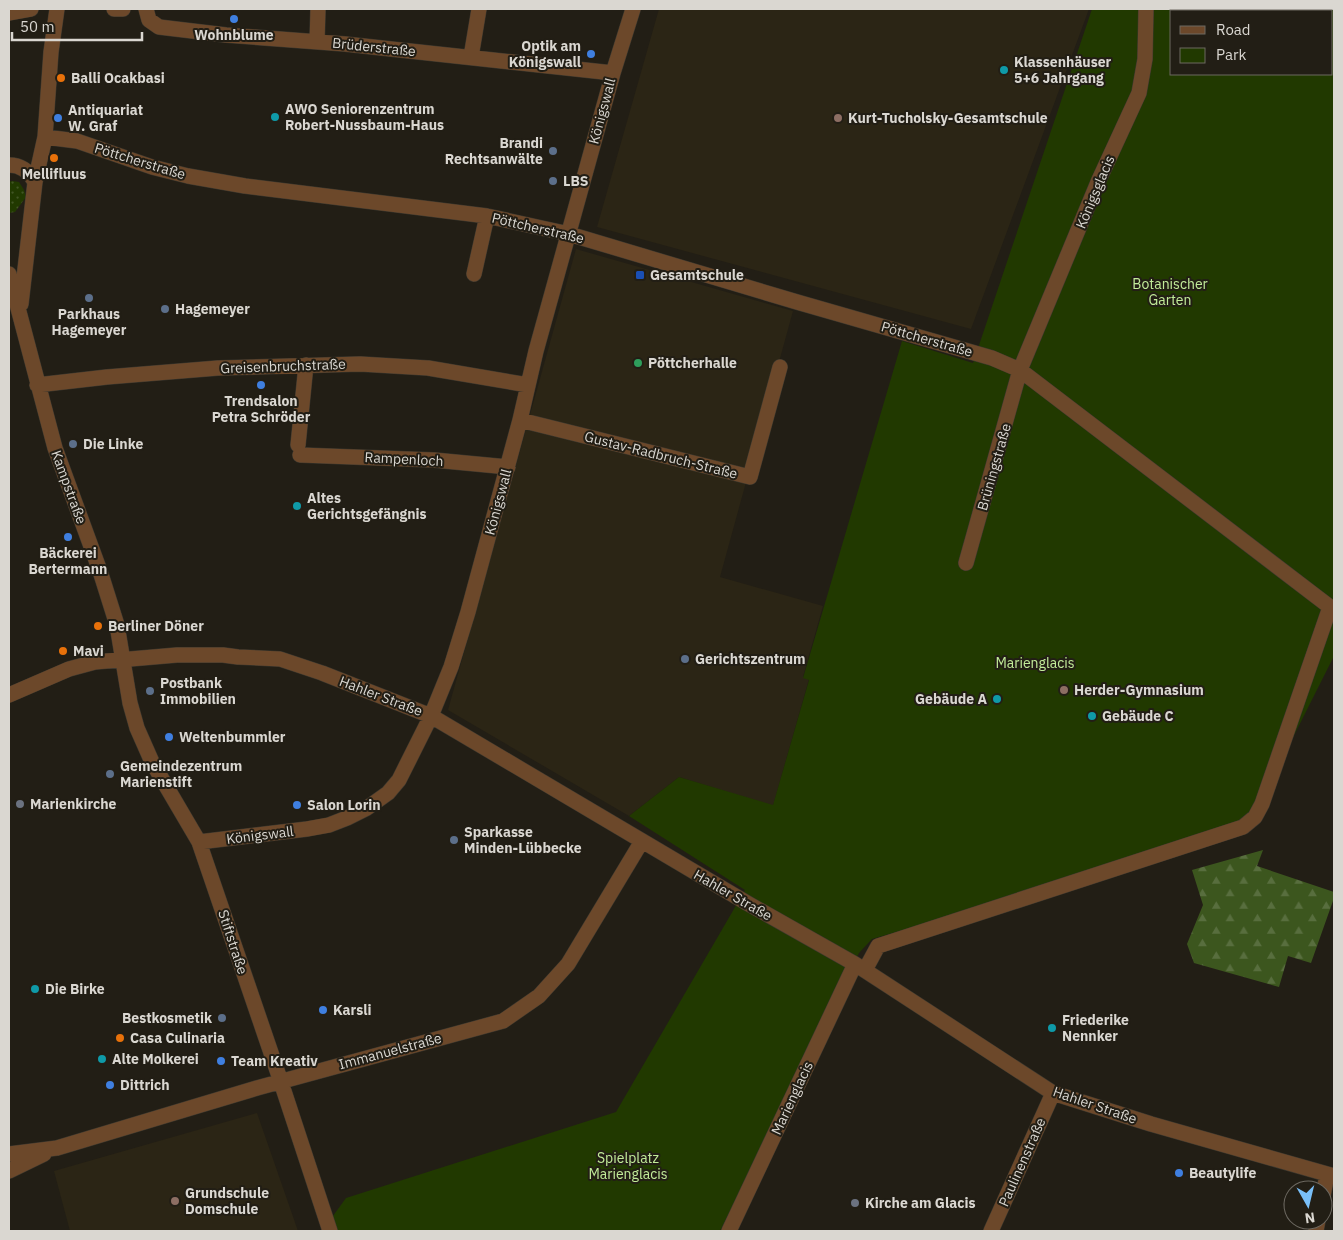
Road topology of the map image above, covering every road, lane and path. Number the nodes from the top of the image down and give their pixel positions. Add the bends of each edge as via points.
1 (31, 9) edge
2 (57, 9) edge
3 (114, 9) edge
4 (123, 9) edge
5 (146, 9) edge
6 (318, 9) edge
7 (479, 9) edge
8 (633, 9) edge
9 (1146, 9) edge
10 (9, 12) edge
11 (317, 42) junction
12 (471, 57) junction
13 (613, 73) junction
14 (45, 138) junction
15 (9, 165) edge
16 (35, 182) junction
17 (487, 216) junction
18 (568, 234) junction
19 (9, 274) edge
20 (474, 274) dead end
21 (20, 313) junction
22 (306, 364) junction
23 (780, 367) dead end
24 (1020, 370) junction
25 (37, 385) junction
26 (528, 385) junction
27 (520, 420) junction
28 (508, 467) junction
29 (966, 563) dead end
30 (1332, 608) edge
31 (123, 660) junction
32 (9, 695) edge
33 (432, 716) junction
34 (642, 841) junction
35 (199, 842) junction
36 (860, 967) junction
37 (281, 1082) junction
38 (1053, 1093) junction
39 (57, 1148) junction
40 (9, 1154) edge
41 (9, 1171) edge
42 (1331, 1176) edge
43 (330, 1231) edge
44 (729, 1231) edge
45 (991, 1231) edge

1 - 10 street
2 - 14 street, Kampstraße
3 - 4 street
5 - 11 street, Brüderstraße via 149,20 158,27
6 - 11 street
7 - 12 street
8 - 13 street, Königswall
9 - 24 street, Königsglacis via 1139,93 1098,182
11 - 12 street, Brüderstraße
12 - 13 street, Brüderstraße
13 - 18 street, Königswall
14 - 16 street, Kampstraße
14 - 17 street, Pöttcherstraße via 77,141 152,167 229,183
15 - 16 street via 22,168
16 - 21 street, Kampstraße
17 - 18 street, Pöttcherstraße
17 - 20 street
18 - 24 street, Pöttcherstraße via 959,348
18 - 26 street, Königswall
19 - 21 street, Kampstraße
21 - 25 street, Kampstraße
22 - 25 street, Greisenbruchstraße via 107,377
22 - 26 street, Greisenbruchstraße via 428,368
22 - 28 street, Rampenloch via 299,450
23 - 27 street, Gustav-Radbruch-Straße via 750,477
24 - 29 street, Brüningstraße
24 - 30 street, Marienglacis
25 - 31 street, Kampstraße via 55,448 118,625
26 - 27 street, Königswall
27 - 28 street, Königswall
28 - 33 street, Königswall via 468,612
30 - 36 street, Marienglacis via 1262,804 1243,827 878,946
31 - 32 street, Hahler Straße via 95,662 69,669
31 - 33 street, Hahler Straße via 177,655 280,659
31 - 35 street, Stiftstraße via 137,728 152,762
33 - 34 street, Hahler Straße
33 - 35 street, Königswall via 399,780 388,793 367,808 314,828
34 - 36 street, Hahler Straße
34 - 37 street, Immanuelstraße via 568,964 539,996 503,1021
35 - 37 street, Stiftstraße
36 - 38 street, Hahler Straße
36 - 44 street, Marienglacis
37 - 39 street, Immanuelstraße
37 - 43 street, Stiftstraße
38 - 42 street, Hahler Straße
38 - 45 street, Paulinenstraße
39 - 40 street, Immanuelstraße
39 - 41 street, Immanuelstraße

